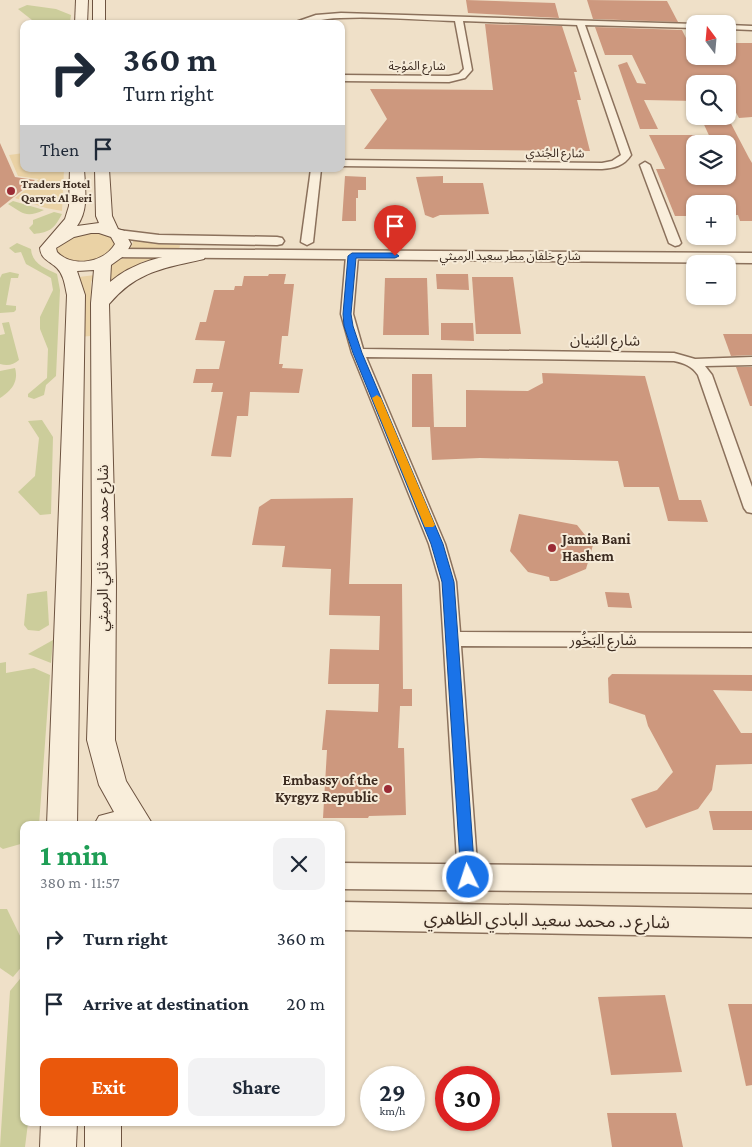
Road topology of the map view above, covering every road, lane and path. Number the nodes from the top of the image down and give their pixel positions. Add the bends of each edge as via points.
1 (82, 0) edge
2 (99, 0) edge
3 (459, 19) junction
4 (81, 20) edge
5 (99, 20) edge
6 (304, 20) edge
7 (580, 23) junction
8 (686, 26) edge
9 (736, 27) edge
10 (752, 28) edge
11 (345, 78) edge
12 (345, 163) edge
13 (645, 165) dead end
14 (77, 172) edge
15 (102, 172) edge
16 (316, 172) edge
17 (114, 232) junction
18 (60, 236) junction
19 (307, 242) junction
20 (675, 243) junction
21 (752, 244) edge
22 (198, 255) junction
23 (352, 256) junction
24 (110, 258) junction
25 (752, 258) edge
26 (63, 264) junction
27 (100, 303) junction
28 (358, 353) junction
29 (752, 361) edge
30 (694, 363) junction
31 (752, 508) edge
32 (453, 639) junction
33 (752, 640) edge
34 (62, 821) edge
35 (136, 821) edge
36 (345, 876) edge
37 (468, 877) junction
38 (752, 880) edge
39 (345, 916) edge
40 (752, 923) edge
41 (59, 1126) edge
42 (103, 1126) edge
43 (58, 1147) edge
44 (103, 1147) edge

1 - 4 main road
2 - 5 main road
3 - 6 street via 328,15
3 - 7 street
3 - 11 street, شارع المَوْجة via 468,70 462,76 443,79
7 - 8 street
7 - 12 street, شارع الجُندي via 626,155 622,160 602,166
9 - 10 street
13 - 20 street
14 - 18 main road via 77,206 73,220
15 - 17 main road via 104,216
16 - 19 street
17 - 18 main road via 91,228
17 - 19 street, شارع خلفان مطر سعيد الرميثي via 159,239
17 - 24 main road, شارع حمد محمد ثاني الرميثي via 123,244
18 - 26 main road via 49,251 56,261
19 - 20 street, شارع خلفان مطر سعيد الرميثي
20 - 21 street, شارع خلفان مطر سعيد الرميثي
22 - 23 street, شارع خلفان مطر سعيد الرميثي
22 - 24 street, شارع خلفان مطر سعيد الرميثي
22 - 27 main road via 172,259 128,276 111,288
23 - 25 street, شارع خلفان مطر سعيد الرميثي
23 - 28 street via 347,314
24 - 26 main road via 82,266
24 - 27 main road, شارع حمد محمد ثاني الرميثي
26 - 34 main road via 71,276 76,295
27 - 35 main road, شارع حمد محمد ثاني الرميثي via 104,582 101,740 113,785
28 - 30 street, شارع البُنيان via 674,357
28 - 32 street via 437,544 448,582
29 - 30 street
30 - 31 street via 705,375
32 - 33 street, شارع البَخُور
32 - 37 street
36 - 37 street
37 - 38 street
39 - 40 street, شارع د. محمد سعيد البادي الظاهري
41 - 43 main road
42 - 44 main road

